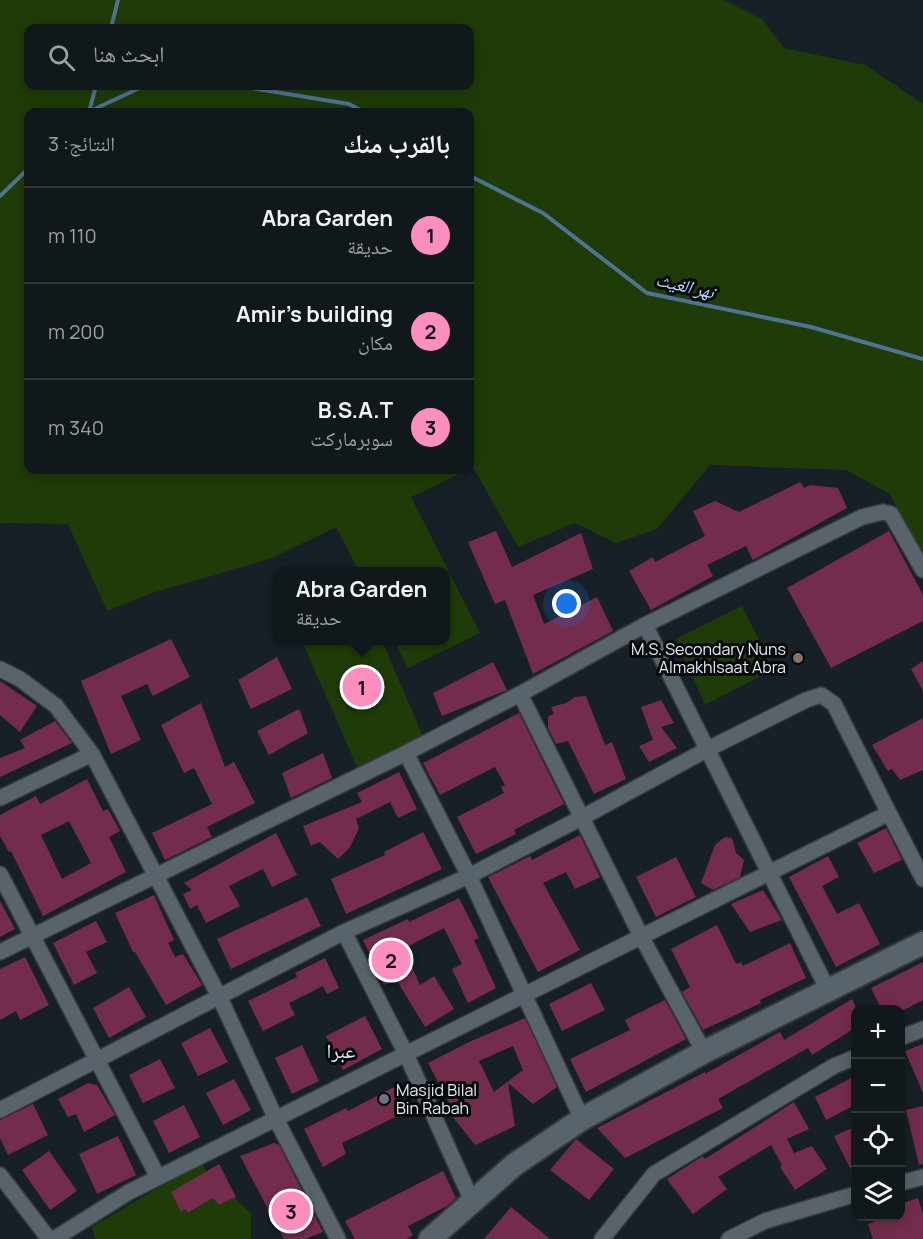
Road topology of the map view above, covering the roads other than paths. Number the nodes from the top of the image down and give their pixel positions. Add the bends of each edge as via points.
1 (923, 570) edge
2 (645, 625) junction
3 (0, 669) edge
4 (520, 694) junction
5 (706, 750) junction
6 (405, 753) junction
7 (92, 754) junction
8 (0, 798) edge
9 (889, 813) junction
10 (583, 817) junction
11 (769, 873) junction
12 (0, 874) edge
13 (154, 876) junction
14 (469, 876) junction
15 (923, 879) edge
16 (344, 932) junction
17 (31, 935) junction
18 (642, 938) junction
19 (923, 943) edge
20 (0, 952) edge
21 (828, 990) junction
22 (524, 995) junction
23 (220, 998) junction
24 (923, 1029) edge
25 (905, 1036) edge
26 (704, 1052) junction
27 (406, 1054) junction
28 (851, 1059) edge
29 (96, 1060) junction
30 (0, 1110) edge
31 (276, 1119) junction
32 (582, 1119) junction
33 (0, 1175) edge
34 (158, 1177) junction
35 (923, 1177) edge
36 (905, 1182) edge
37 (851, 1195) edge
38 (472, 1201) junction
39 (49, 1239) edge
40 (54, 1239) edge
41 (338, 1239) edge
42 (430, 1239) edge
43 (602, 1239) edge
44 (729, 1239) edge

1 - 2 street via 896,519 884,512 873,513
2 - 4 street
2 - 5 street
3 - 7 street via 56,706
4 - 6 street
4 - 10 street
5 - 9 street via 821,695 834,704
5 - 10 street
5 - 11 street
6 - 13 street
6 - 14 street
7 - 8 street
7 - 13 street
9 - 11 street
9 - 15 street
10 - 14 street
10 - 18 street
11 - 18 street
11 - 21 street
12 - 17 street
13 - 17 street
13 - 23 street
14 - 16 street
14 - 22 street
16 - 23 street
16 - 27 street
17 - 20 street
17 - 29 street
18 - 22 street
18 - 26 street
19 - 21 main road
21 - 26 main road
22 - 27 street
22 - 32 street
23 - 29 street
23 - 31 street
24 - 25 street
26 - 32 main road
27 - 31 street
27 - 38 street
28 - 43 street via 654,1174
29 - 30 street
29 - 34 street
31 - 34 street
31 - 41 street
32 - 38 main road via 514,1165
33 - 39 street
34 - 40 street
35 - 36 street
37 - 44 street via 765,1221
38 - 42 main road

